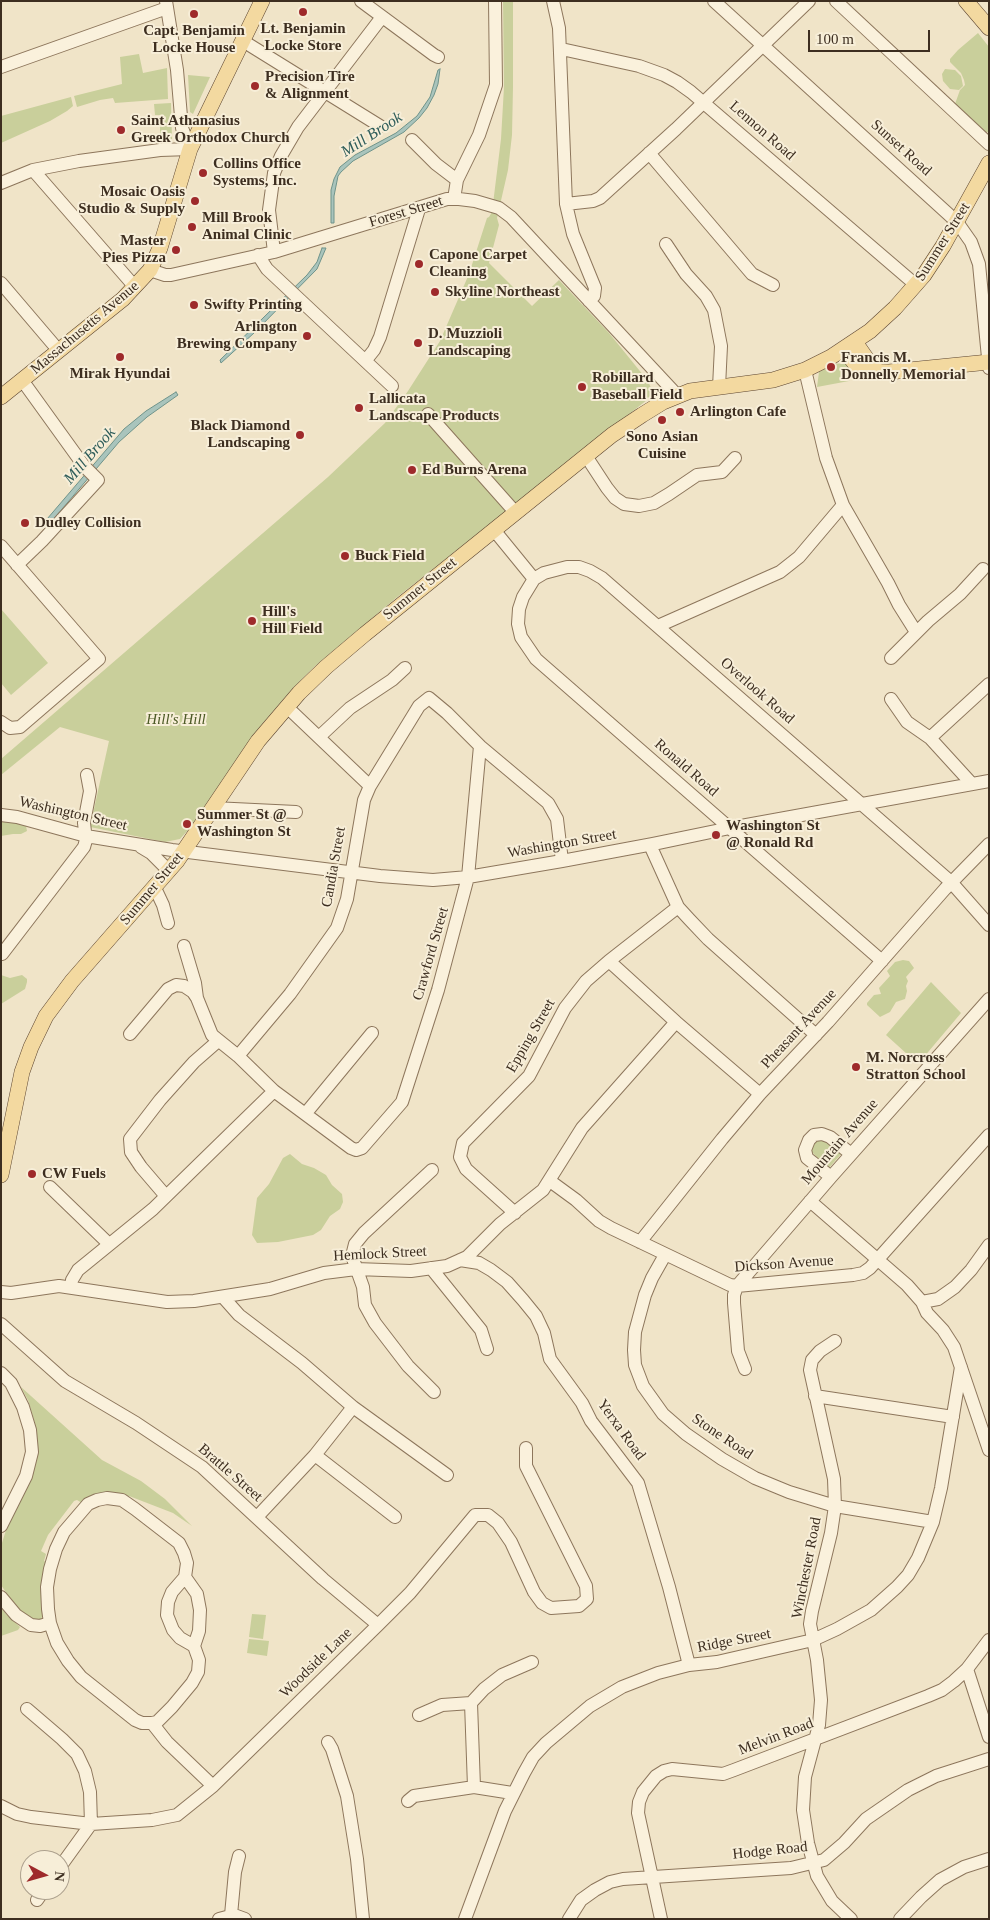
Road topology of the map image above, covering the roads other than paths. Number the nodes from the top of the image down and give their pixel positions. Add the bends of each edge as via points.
1 (362, 1) edge
2 (495, 1) edge
3 (553, 1) edge
4 (714, 1) edge
5 (810, 1) edge
6 (836, 1) edge
7 (966, 1) edge
8 (262, 2) edge
9 (166, 5) edge
10 (382, 17) junction
11 (989, 28) edge
12 (243, 41) junction
13 (763, 46) junction
14 (560, 52) junction
15 (438, 57) dead end
16 (1, 67) edge
17 (325, 92) junction
18 (704, 103) junction
19 (380, 126) dead end
20 (412, 140) dead end
21 (989, 144) edge
22 (190, 148) junction
23 (649, 153) junction
24 (989, 163) edge
25 (33, 170) junction
26 (457, 180) junction
27 (1, 183) edge
28 (454, 199) junction
29 (566, 204) junction
30 (418, 209) junction
31 (957, 222) junction
32 (666, 244) dead end
33 (274, 252) junction
34 (258, 255) junction
35 (150, 270) junction
36 (1, 284) edge
37 (916, 285) junction
38 (773, 286) dead end
39 (135, 287) junction
40 (589, 301) junction
41 (849, 346) junction
42 (59, 351) junction
43 (366, 360) junction
44 (988, 362) edge
45 (989, 368) edge
46 (805, 370) junction
47 (22, 380) junction
48 (392, 386) dead end
49 (719, 386) junction
50 (677, 396) junction
51 (1, 397) edge
52 (428, 414) dead end
53 (586, 456) junction
54 (735, 458) dead end
55 (843, 506) junction
56 (515, 512) junction
57 (494, 530) junction
58 (1, 546) edge
59 (17, 565) junction
60 (983, 569) dead end
61 (534, 579) junction
62 (658, 626) junction
63 (916, 632) junction
64 (891, 658) dead end
65 (405, 668) dead end
66 (989, 684) edge
67 (891, 699) dead end
68 (287, 707) junction
69 (1, 722) edge
70 (319, 737) junction
71 (930, 738) junction
72 (480, 746) junction
73 (87, 775) dead end
74 (989, 781) edge
75 (972, 784) junction
76 (370, 786) junction
77 (860, 804) junction
78 (214, 808) junction
79 (296, 812) dead end
80 (1, 815) edge
81 (730, 828) junction
82 (86, 836) junction
83 (989, 844) edge
84 (136, 845) junction
85 (650, 845) junction
86 (184, 852) junction
87 (562, 861) junction
88 (169, 871) junction
89 (352, 873) junction
90 (468, 877) junction
91 (951, 882) junction
92 (155, 888) junction
93 (678, 907) junction
94 (168, 923) dead end
95 (989, 925) edge
96 (184, 946) dead end
97 (2, 954) edge
98 (609, 961) junction
99 (882, 961) junction
100 (197, 998) junction
101 (989, 999) edge
102 (676, 1022) junction
103 (372, 1033) dead end
104 (130, 1034) dead end
105 (816, 1035) junction
106 (218, 1041) junction
107 (238, 1056) junction
108 (274, 1090) junction
109 (760, 1094) junction
110 (306, 1113) junction
111 (989, 1135) edge
112 (851, 1154) junction
113 (432, 1170) dead end
114 (1, 1174) edge
115 (831, 1177) junction
116 (550, 1181) junction
117 (50, 1187) dead end
118 (165, 1195) junction
119 (810, 1201) junction
120 (515, 1213) junction
121 (640, 1242) junction
122 (109, 1244) junction
123 (989, 1244) edge
124 (665, 1255) junction
125 (460, 1260) junction
126 (878, 1261) junction
127 (431, 1268) junction
128 (356, 1269) junction
129 (71, 1286) junction
130 (737, 1286) junction
131 (5, 1294) edge
132 (223, 1297) junction
133 (922, 1302) junction
134 (1, 1324) edge
135 (835, 1342) dead end
136 (486, 1349) dead end
137 (961, 1367) junction
138 (745, 1369) dead end
139 (1, 1373) edge
140 (434, 1392) dead end
141 (815, 1396) junction
142 (352, 1407) junction
143 (953, 1417) junction
144 (526, 1448) dead end
145 (989, 1450) edge
146 (314, 1455) junction
147 (447, 1475) dead end
148 (835, 1506) junction
149 (257, 1517) junction
150 (395, 1517) dead end
151 (933, 1522) junction
152 (1, 1526) edge
153 (185, 1577) junction
154 (1, 1597) edge
155 (50, 1623) junction
156 (378, 1625) junction
157 (812, 1640) junction
158 (989, 1640) edge
159 (194, 1646) junction
160 (532, 1662) dead end
161 (689, 1665) junction
162 (967, 1668) junction
163 (471, 1703) junction
164 (27, 1709) dead end
165 (419, 1715) dead end
166 (152, 1723) junction
167 (989, 1737) edge
168 (815, 1739) junction
169 (328, 1742) dead end
170 (989, 1759) edge
171 (213, 1786) junction
172 (474, 1787) junction
173 (512, 1793) junction
174 (408, 1801) dead end
175 (1, 1806) edge
176 (91, 1824) junction
177 (70, 1853) edge
178 (239, 1856) dead end
179 (989, 1859) edge
180 (814, 1864) junction
181 (653, 1878) junction
182 (225, 1917) edge
183 (466, 1918) edge
184 (246, 1919) edge
185 (363, 1919) edge
186 (569, 1919) edge
187 (661, 1919) edge
188 (851, 1919) edge
189 (900, 1919) edge

1 - 10 street
2 - 26 street via 496,86 479,135
3 - 14 street
4 - 13 street, Sunset Road
5 - 13 street
6 - 21 street
7 - 11 main road
8 - 12 main road, Massachusetts Avenue
9 - 16 street
9 - 22 street via 177,70 182,128
10 - 15 street
10 - 17 street
12 - 17 street
12 - 22 main road, Massachusetts Avenue
13 - 18 street
13 - 31 street, Sunset Road
14 - 18 street, Lennon Road via 566,50 639,66 664,75
14 - 29 street
17 - 19 street
17 - 33 street via 291,138 276,167 269,210
18 - 23 street
18 - 37 street, Lennon Road
20 - 26 street
22 - 25 street via 93,158
22 - 35 main road, Massachusetts Avenue via 160,248
23 - 29 street via 600,198
23 - 38 street via 752,274
24 - 31 main road, Summer Street
25 - 27 street
25 - 39 street
26 - 28 street
28 - 30 street, Forest Street
28 - 40 street, Forest Street via 475,201 505,211
29 - 40 street via 573,234 596,288
30 - 33 street, Forest Street
30 - 43 street via 380,337
31 - 37 main road, Summer Street
31 - 44 street, Sunset Road via 971,242 979,264
32 - 49 street via 714,310 721,346
33 - 34 street, Forest Street
34 - 35 street, Forest Street via 171,275
34 - 43 street via 267,269
35 - 39 main road, Massachusetts Avenue
36 - 42 street
37 - 41 main road, Summer Street via 895,308
39 - 42 main road, Massachusetts Avenue
40 - 50 street, Forest Street
41 - 44 main road via 879,372
41 - 46 main road, Summer Street
42 - 47 main road, Massachusetts Avenue
43 - 48 street
44 - 45 street, Sunset Road
46 - 49 main road, Summer Street via 773,380
46 - 55 street via 823,448
47 - 51 main road, Massachusetts Avenue
47 - 59 street via 98,480
49 - 50 main road, Summer Street
50 - 53 main road, Summer Street via 630,423
52 - 56 street
53 - 54 street via 615,498 624,504 639,506 654,503 697,474 722,472
53 - 56 main road, Summer Street
55 - 62 street via 799,557 780,572
55 - 63 street
56 - 57 main road, Summer Street
57 - 61 street
57 - 68 main road, Summer Street via 340,654
58 - 59 street
59 - 69 street via 98,659 20,727 10,728
60 - 63 street
61 - 62 street, Overlook Road via 567,567 590,571
61 - 81 street, Ronald Road via 519,609 519,630 527,648
62 - 77 street, Overlook Road
63 - 64 street
65 - 70 street via 350,708
66 - 71 street
67 - 71 street via 907,722
68 - 70 street
68 - 78 main road, Summer Street via 258,741
70 - 76 street
71 - 75 street
72 - 76 street, Candia Street via 429,698 419,706
72 - 87 street via 548,804 557,819
72 - 90 street, Crawford Street
73 - 82 street via 90,791 84,823
74 - 75 street, Washington Street
75 - 77 street, Washington Street
76 - 89 street, Candia Street via 362,807
77 - 81 street, Washington Street
77 - 91 street, Overlook Road
78 - 79 street
78 - 86 main road, Summer Street
80 - 82 street, Washington Street
81 - 85 street, Washington Street
81 - 99 street, Ronald Road
82 - 84 street, Washington Street
82 - 97 street via 82,849
83 - 91 street, Pheasant Avenue
84 - 86 street, Washington Street
84 - 88 street, Washington Street via 151,853
85 - 87 street, Washington Street
85 - 93 street
86 - 88 main road, Summer Street
86 - 89 street, Washington Street
87 - 90 street, Washington Street
88 - 92 main road, Summer Street
89 - 90 street, Washington Street via 418,879
89 - 107 street, Candia Street via 344,910 334,932 290,994
90 - 110 street, Crawford Street via 438,990 404,1097 397,1109 358,1150
91 - 95 street, Overlook Road
91 - 99 street, Pheasant Avenue
92 - 94 street
92 - 114 main road, Summer Street via 68,987 39,1028 22,1072
93 - 98 street, Epping Street
93 - 105 street via 698,930
96 - 100 street
98 - 102 street
98 - 120 street, Epping Street via 570,1000 526,1081 467,1137 462,1146 461,1160 466,1169
99 - 105 street, Pheasant Avenue
100 - 104 street via 184,986 172,986
100 - 106 street via 212,1035
101 - 112 street, Mountain Avenue
102 - 109 street
102 - 116 street, Hemlock Street via 582,1128
103 - 110 street
105 - 109 street, Pheasant Avenue
106 - 107 street
106 - 118 street via 188,1068 130,1139 131,1152
107 - 108 street
108 - 110 street
108 - 118 street
109 - 121 street, Pheasant Avenue
111 - 126 street, Dickson Avenue
112 - 115 street, Mountain Avenue
112 - 115 street via 822,1134 809,1140 805,1150 807,1158
113 - 128 street via 355,1244 352,1256
115 - 119 street, Mountain Avenue
116 - 120 street, Hemlock Street
116 - 121 street, Dickson Avenue via 599,1221
117 - 122 street
118 - 122 street via 153,1209
119 - 126 street
119 - 130 street, Mountain Avenue
120 - 125 street, Hemlock Street via 467,1258
121 - 124 street, Dickson Avenue
122 - 129 street via 78,1270
123 - 133 street via 955,1288 938,1299
124 - 130 street, Dickson Avenue
124 - 148 street, Stone Road via 645,1295 635,1332 635,1365 653,1402 686,1434 755,1478
125 - 127 street, Hemlock Street
125 - 161 street, Yerxa Road via 479,1263 491,1270 524,1300 544,1333 550,1360 638,1483
126 - 130 street, Dickson Avenue via 863,1273 853,1275
126 - 133 street
127 - 128 street, Hemlock Street via 411,1271
127 - 136 street via 481,1330
128 - 132 street, Hemlock Street via 324,1273 270,1289
128 - 140 street via 365,1305 375,1323 408,1366
129 - 131 street, Hemlock Street
129 - 132 street, Hemlock Street via 167,1302
130 - 138 street via 734,1303 738,1351
132 - 142 street via 239,1315 302,1363
133 - 137 street via 927,1313 949,1338
134 - 149 street, Brattle Street via 65,1380 202,1467
135 - 141 street, Winchester Road via 812,1360 810,1370
137 - 143 street, Ridge Street
137 - 145 street
139 - 152 street via 11,1383 23,1407 32,1452 26,1476
141 - 143 street
141 - 148 street, Winchester Road via 834,1479
142 - 146 street
142 - 147 street
143 - 151 street, Ridge Street
144 - 156 street, Woodside Lane via 526,1466 586,1586 587,1599 579,1606 566,1608 551,1608 542,1603 498,1523 488,1515 475,1515 410,1593
146 - 149 street
146 - 150 street
148 - 151 street, Stone Road
148 - 157 street, Winchester Road via 812,1611
149 - 156 street, Brattle Street
151 - 157 street, Ridge Street via 918,1558 897,1587 871,1610
153 - 155 street via 187,1563 179,1544 122,1500 97,1500 88,1504 74,1519 56,1549 47,1587
153 - 159 street via 197,1594 200,1606 201,1619
153 - 159 street via 172,1592 167,1615 173,1630
154 - 155 street via 16,1615 31,1625
155 - 166 street via 57,1643 81,1677 135,1720
156 - 171 street, Woodside Lane
157 - 161 street, Ridge Street via 717,1662
157 - 168 street, Winchester Road via 821,1700
158 - 162 street, Melvin Road
159 - 166 street via 199,1660 198,1672 192,1683 157,1722
160 - 163 street via 502,1675
161 - 173 street, Ridge Street via 637,1680 590,1706 533,1757
162 - 167 street
162 - 168 street, Melvin Road via 942,1690
163 - 165 street via 442,1705
163 - 172 street
164 - 176 street via 62,1739 80,1760 90,1792
166 - 171 street
168 - 180 street, Winchester Road via 803,1795 805,1826
168 - 181 street, Melvin Road via 723,1774 672,1769 656,1776 639,1802 638,1814
169 - 185 street via 347,1796
170 - 180 street, Hodge Road via 936,1776 908,1790 866,1819 829,1856
171 - 176 street, Woodside Lane via 174,1816
172 - 173 street
172 - 174 street via 414,1796
173 - 183 street, Ridge Street
175 - 176 street, Woodside Lane via 24,1816
176 - 177 street
178 - 182 street
179 - 189 street via 964,1866 940,1880
180 - 181 street, Hodge Road
180 - 188 street, Winchester Road via 824,1890
181 - 186 street, Hodge Road via 610,1882 581,1900
181 - 187 street, Melvin Road
182 - 184 street

